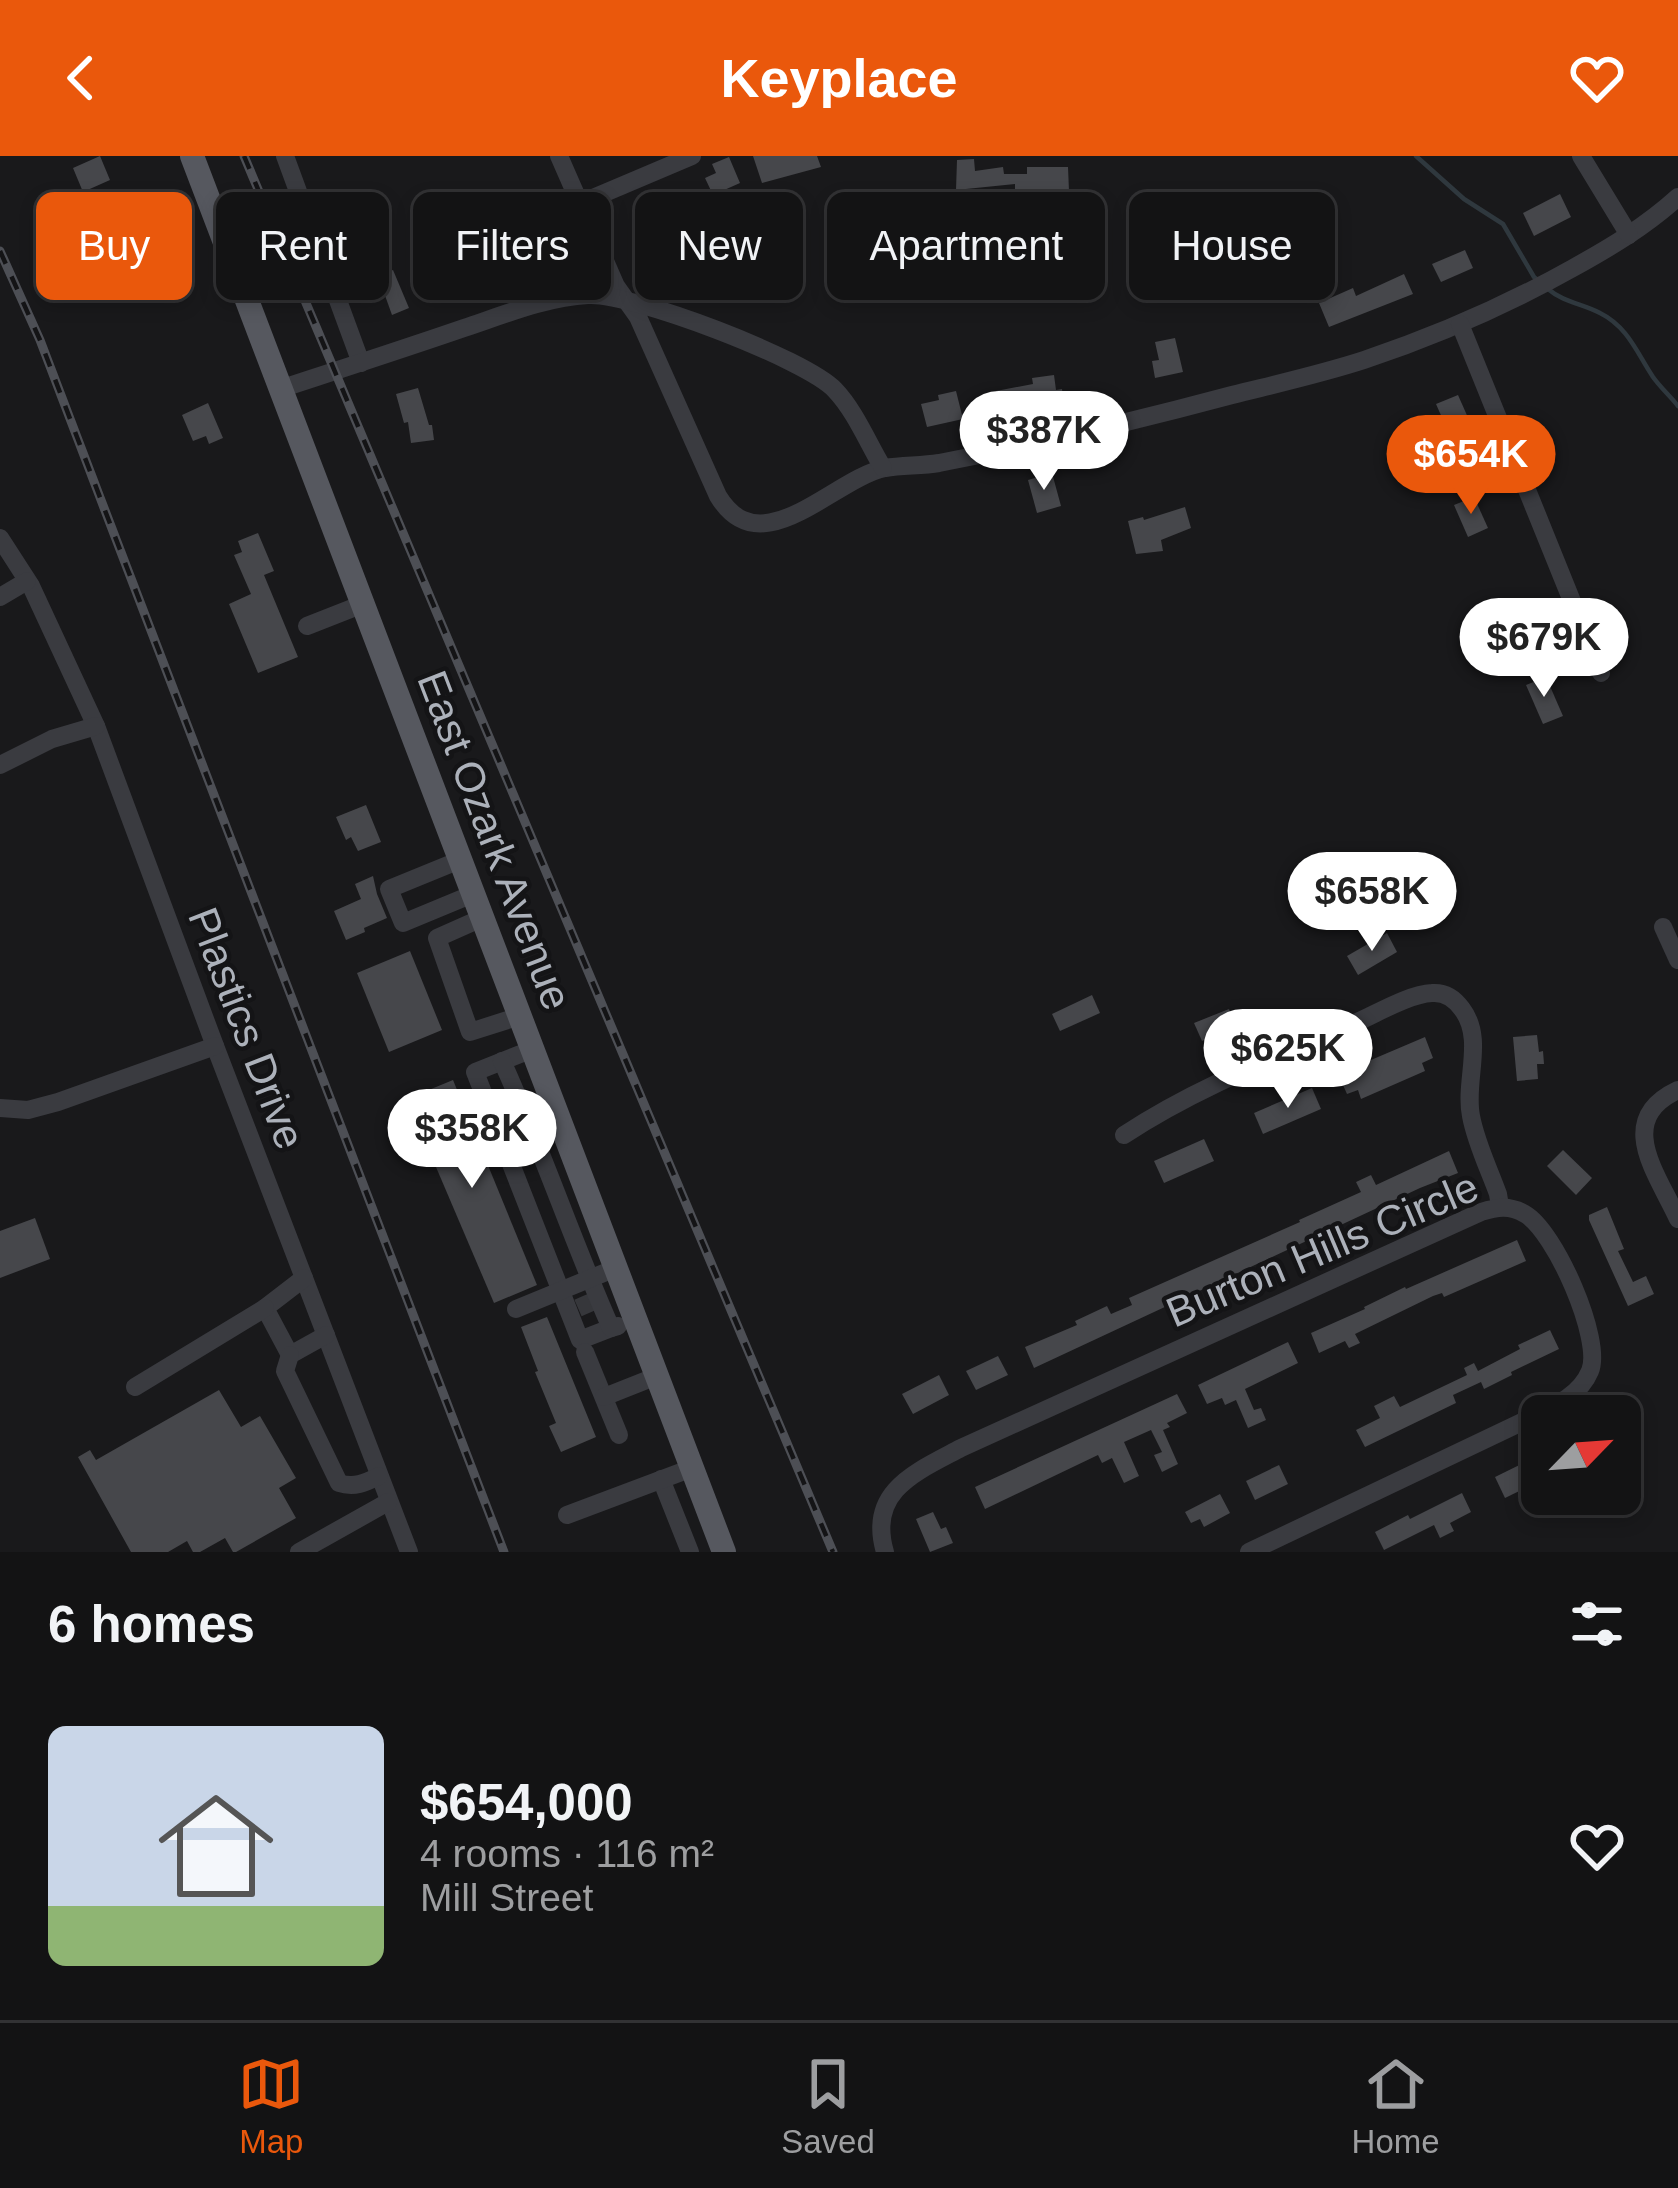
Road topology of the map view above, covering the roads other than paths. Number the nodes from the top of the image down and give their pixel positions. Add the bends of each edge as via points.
1 (192, 156) edge
2 (285, 156) edge
3 (559, 156) edge
4 (692, 156) edge
5 (1581, 156) edge
6 (576, 192) edge
7 (607, 192) edge
8 (1678, 197) edge
9 (1629, 236) junction
10 (611, 274) edge
11 (628, 299) junction
12 (1460, 324) junction
13 (361, 363) junction
14 (280, 389) junction
15 (883, 468) junction
16 (0, 538) edge
17 (27, 580) junction
18 (0, 597) edge
19 (363, 604) junction
20 (307, 626) dead end
21 (1600, 673) dead end
22 (96, 726) junction
23 (0, 765) edge
24 (460, 860) junction
25 (478, 906) junction
26 (1663, 927) dead end
27 (1678, 960) edge
28 (520, 1016) junction
29 (214, 1046) junction
30 (532, 1049) junction
31 (502, 1061) junction
32 (1678, 1090) edge
33 (0, 1108) edge
34 (556, 1110) junction
35 (529, 1123) junction
36 (1124, 1135) dead end
37 (574, 1159) junction
38 (548, 1168) junction
39 (1500, 1207) junction
40 (1678, 1219) edge
41 (604, 1239) junction
42 (577, 1249) junction
43 (616, 1268) junction
44 (304, 1278) junction
45 (589, 1278) junction
46 (558, 1290) junction
47 (585, 1305) junction
48 (265, 1308) junction
49 (516, 1309) dead end
50 (623, 1324) junction
51 (326, 1335) junction
52 (585, 1352) dead end
53 (290, 1355) junction
54 (657, 1376) junction
55 (135, 1387) dead end
56 (604, 1397) junction
57 (619, 1435) dead end
58 (692, 1468) junction
59 (379, 1476) junction
60 (661, 1479) junction
61 (388, 1502) junction
62 (568, 1515) dead end
63 (299, 1552) edge
64 (409, 1552) edge
65 (690, 1552) edge
66 (724, 1552) edge
67 (885, 1552) edge
68 (1249, 1552) edge

1 - 14 main road, East Ozark Avenue
2 - 13 street
3 - 6 street
4 - 7 street
5 - 9 street
8 - 9 street
9 - 12 street
10 - 11 street
11 - 13 street via 566,298
11 - 15 street via 819,376
11 - 15 street via 718,496 735,516 773,523
12 - 15 street via 1365,360 1157,415
12 - 21 street
13 - 14 street
14 - 19 main road, East Ozark Avenue
16 - 17 street, Plastics Drive
17 - 18 street
17 - 22 street, Plastics Drive
19 - 20 street
19 - 24 main road, East Ozark Avenue
22 - 23 street
22 - 29 street, Plastics Drive
24 - 25 main road, East Ozark Avenue
24 - 25 street via 389,889 403,923
25 - 28 main road, East Ozark Avenue
25 - 28 street via 437,938 470,1032
26 - 27 street
28 - 30 main road, East Ozark Avenue
29 - 33 street via 58,1102
29 - 44 street, Plastics Drive
30 - 31 street
30 - 34 main road, East Ozark Avenue
31 - 35 street
31 - 46 street via 475,1072
32 - 40 street via 1654,1105 1643,1139
34 - 35 street
34 - 37 main road, East Ozark Avenue
35 - 38 street
36 - 39 street via 1251,1067 1437,992 1461,1007 1473,1033 1471,1120
37 - 38 street
37 - 41 main road, East Ozark Avenue
38 - 42 street
39 - 67 street, Burton Hills Circle via 928,1466 887,1501
39 - 68 street, Burton Hills Circle via 1537,1223 1562,1263 1594,1347 1580,1388
41 - 42 street
41 - 43 main road, East Ozark Avenue
42 - 45 street
43 - 45 street
43 - 50 main road, East Ozark Avenue
44 - 48 street
44 - 51 street, Plastics Drive
45 - 46 street
45 - 47 street
46 - 47 street
46 - 49 street
47 - 50 street
47 - 50 street via 580,1340
48 - 53 street
48 - 55 street
50 - 54 main road, East Ozark Avenue
51 - 53 street
51 - 59 street, Plastics Drive
52 - 56 street
53 - 59 street via 285,1371 339,1483
54 - 56 street
54 - 58 main road, East Ozark Avenue
56 - 57 street
58 - 60 street
58 - 66 main road, East Ozark Avenue
59 - 61 street, Plastics Drive
60 - 62 street
60 - 65 street
61 - 63 street
61 - 64 street, Plastics Drive

